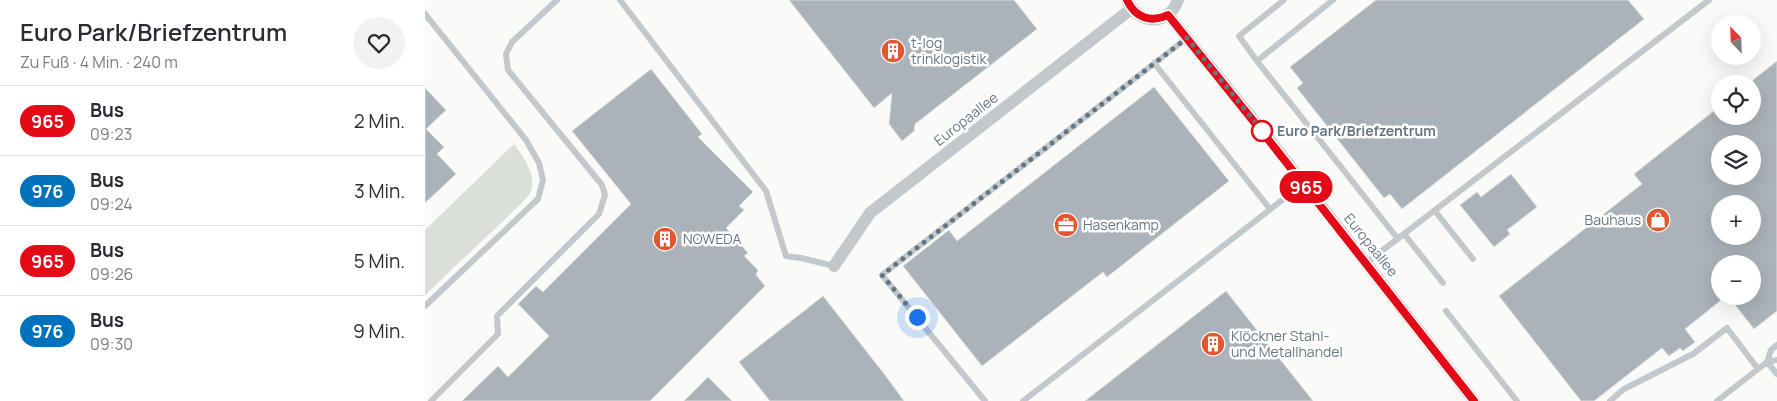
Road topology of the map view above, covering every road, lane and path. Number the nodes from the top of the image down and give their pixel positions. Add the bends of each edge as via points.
1 (557, 0) edge
2 (620, 0) edge
3 (1178, 0) edge
4 (1284, 0) edge
5 (1333, 0) edge
6 (1709, 0) edge
7 (1129, 4) edge
8 (425, 14) edge
9 (1168, 15) junction
10 (1187, 38) junction
11 (1257, 61) junction
12 (1154, 63) junction
13 (1303, 184) junction
14 (1270, 209) junction
15 (1435, 211) junction
16 (1404, 234) junction
17 (1398, 239) junction
18 (1473, 259) dead end
19 (1366, 263) junction
20 (834, 266) joint
21 (1443, 284) dead end
22 (425, 306) edge
23 (1446, 311) dead end
24 (1777, 345) edge
25 (1777, 360) edge
26 (1767, 362) junction
27 (1758, 369) junction
28 (1777, 374) edge
29 (431, 401) edge
30 (985, 401) edge
31 (1023, 401) edge
32 (1474, 401) edge
33 (1517, 401) edge
34 (1610, 401) edge
35 (1717, 401) edge

1 - 29 lane via 512,42 506,54 508,70 602,185 605,195 599,214 497,316 498,334
2 - 20 lane via 766,190 786,256
3 - 9 street
4 - 11 lane via 1239,36
5 - 11 lane
6 - 15 lane
7 - 9 street, Europaallee via 1137,15 1150,20
7 - 20 street, Europaallee via 869,213
8 - 22 lane via 526,140 539,163 543,180 538,199
9 - 10 street, Europaallee
10 - 12 lane
10 - 13 street, Europaallee
11 - 17 lane
12 - 14 lane
12 - 30 lane via 882,275
13 - 14 lane
13 - 19 street, Europaallee
14 - 31 lane
15 - 16 lane
15 - 18 lane
16 - 17 lane
16 - 21 lane
17 - 19 lane
19 - 32 street, Europaallee
23 - 33 lane
24 - 26 lane via 1771,350
25 - 26 lane
26 - 27 lane
26 - 28 lane
27 - 34 lane via 1727,328 1693,354 1624,389
27 - 35 lane

